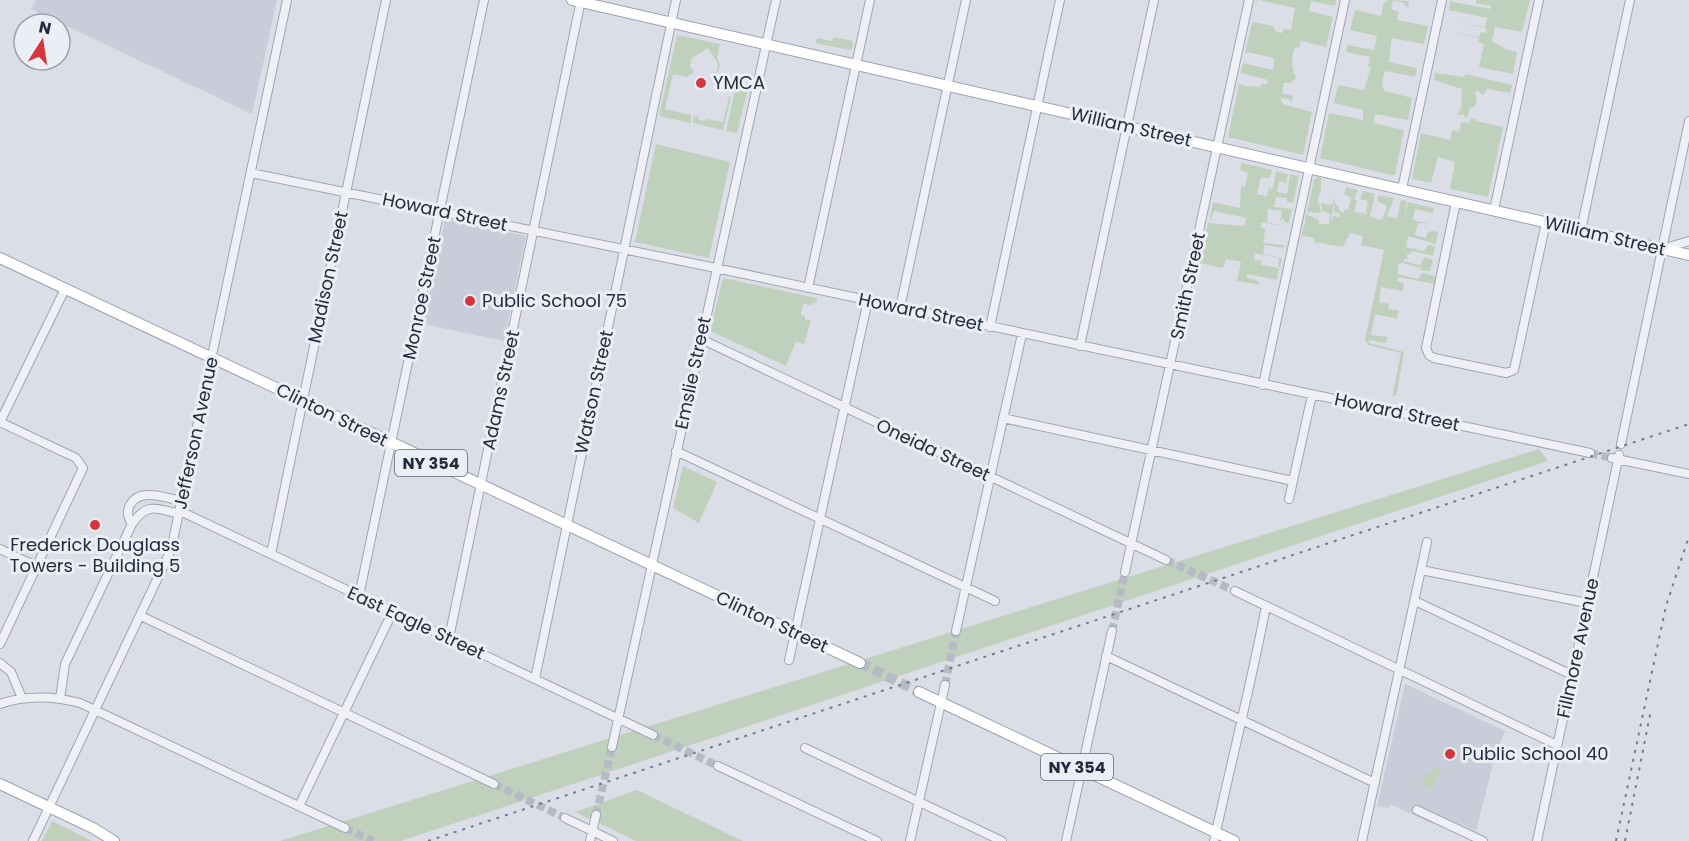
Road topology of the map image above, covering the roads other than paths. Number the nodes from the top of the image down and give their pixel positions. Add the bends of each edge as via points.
1 (287, 0) edge
2 (386, 0) edge
3 (484, 0) edge
4 (676, 0) edge
5 (776, 0) edge
6 (870, 0) edge
7 (966, 0) edge
8 (1060, 0) edge
9 (1154, 0) edge
10 (1249, 0) edge
11 (1345, 0) edge
12 (1442, 0) edge
13 (1539, 0) edge
14 (1630, 0) edge
15 (578, 1) edge
16 (671, 23) junction
17 (766, 44) junction
18 (856, 65) junction
19 (947, 86) junction
20 (1037, 106) junction
21 (1689, 121) edge
22 (1127, 127) junction
23 (1218, 147) junction
24 (1310, 169) junction
25 (251, 173) junction
26 (1402, 189) junction
27 (346, 191) junction
28 (1456, 202) junction
29 (1494, 210) junction
30 (440, 211) junction
31 (1546, 222) junction
32 (534, 230) junction
33 (1581, 230) junction
34 (1689, 241) edge
35 (624, 249) junction
36 (1662, 249) junction
37 (1689, 255) edge
38 (0, 258) edge
39 (716, 268) junction
40 (808, 288) junction
41 (65, 289) junction
42 (868, 300) junction
43 (900, 308) junction
44 (990, 327) junction
45 (1022, 334) junction
46 (701, 339) junction
47 (1080, 346) junction
48 (212, 358) junction
49 (1170, 365) junction
50 (1263, 385) junction
51 (1312, 395) junction
52 (303, 400) junction
53 (845, 407) junction
54 (1003, 418) junction
55 (0, 422) edge
56 (391, 444) junction
57 (1621, 444) dead end
58 (1152, 450) junction
59 (676, 451) junction
60 (1590, 453) tunnel mouth
61 (1689, 474) edge
62 (990, 477) junction
63 (1293, 481) junction
64 (481, 486) junction
65 (1289, 499) dead end
66 (182, 501) junction
67 (180, 512) junction
68 (820, 520) junction
69 (132, 524) junction
70 (567, 525) junction
71 (1427, 542) dead end
72 (1131, 544) junction
73 (0, 549) edge
74 (271, 554) junction
75 (1166, 560) tunnel mouth
76 (36, 566) junction
77 (651, 566) junction
78 (1422, 570) junction
79 (1125, 572) tunnel mouth
80 (966, 588) junction
81 (1235, 591) tunnel mouth
82 (359, 596) junction
83 (995, 601) dead end
84 (1415, 601) junction
85 (1587, 603) junction
86 (1266, 606) junction
87 (393, 612) junction
88 (141, 616) junction
89 (956, 631) tunnel mouth
90 (1112, 631) tunnel mouth
91 (795, 633) junction
92 (449, 638) junction
93 (0, 644) edge
94 (1106, 656) junction
95 (789, 660) dead end
96 (0, 663) edge
97 (860, 663) tunnel mouth
98 (1399, 670) junction
99 (1572, 675) junction
100 (535, 679) junction
101 (945, 684) tunnel mouth
102 (919, 692) tunnel mouth
103 (22, 698) junction
104 (60, 699) junction
105 (940, 703) junction
106 (0, 704) edge
107 (96, 709) junction
108 (345, 713) junction
109 (618, 718) junction
110 (1241, 719) junction
111 (653, 735) tunnel mouth
112 (1557, 745) junction
113 (612, 747) tunnel mouth
114 (805, 748) dead end
115 (718, 766) tunnel mouth
116 (1081, 769) junction
117 (1374, 783) junction
118 (0, 784) edge
119 (494, 784) tunnel mouth
120 (918, 801) junction
121 (299, 806) junction
122 (49, 807) junction
123 (1417, 810) dead end
124 (596, 815) tunnel mouth
125 (565, 819) tunnel mouth
126 (345, 828) tunnel mouth
127 (592, 831) junction
128 (1215, 837) edge
129 (33, 841) edge
130 (114, 841) edge
131 (590, 841) edge
132 (613, 841) edge
133 (877, 841) edge
134 (910, 841) edge
135 (1002, 841) edge
136 (1066, 841) edge
137 (1234, 841) edge
138 (1362, 841) edge
139 (1483, 841) edge
140 (1537, 841) edge

1 - 25 street, Jefferson Avenue
2 - 27 street, Madison Street
3 - 30 street, Monroe Street
4 - 16 street, Watson Street
5 - 17 street, Emslie Street
6 - 18 street
7 - 19 street
8 - 20 street
9 - 22 street
10 - 23 street, Smith Street
11 - 24 street
12 - 26 street
13 - 29 street
14 - 33 street
15 - 16 main road, William Street
15 - 32 street, Adams Street
16 - 17 main road, William Street
16 - 35 street, Watson Street
17 - 18 main road, William Street
17 - 39 street, Emslie Street
18 - 19 main road, William Street
18 - 40 street
19 - 20 main road, William Street
19 - 43 street
20 - 22 main road, William Street
20 - 44 street
21 - 36 street
22 - 23 main road, William Street
22 - 47 street
23 - 24 main road, William Street
23 - 49 street, Smith Street
24 - 26 main road, William Street
24 - 50 street
25 - 27 street, Howard Street
25 - 48 street, Jefferson Avenue
26 - 28 main road, William Street
27 - 30 street, Howard Street
27 - 52 street, Madison Street
28 - 29 main road, William Street
28 - 31 street via 1426,348 1434,358 1506,373 1514,370
29 - 31 main road, William Street
30 - 32 street, Howard Street
30 - 56 street, Monroe Street
31 - 33 main road, William Street
32 - 35 street, Howard Street
32 - 64 street, Adams Street
33 - 36 main road, William Street
34 - 36 street
35 - 39 street, Howard Street
35 - 70 street, Watson Street
36 - 37 main road, William Street
36 - 57 street
38 - 41 main road, Clinton Street / NY 354
39 - 40 street, Howard Street
39 - 46 street, Emslie Street
40 - 42 street, Howard Street
41 - 48 main road, Clinton Street / NY 354
41 - 55 street
42 - 43 street, Howard Street
42 - 53 street
43 - 44 street, Howard Street
44 - 45 street, Howard Street
45 - 47 street, Howard Street
45 - 54 street
46 - 53 street, Oneida Street
46 - 59 street, Emslie Street
47 - 49 street, Howard Street
48 - 52 main road, Clinton Street / NY 354
48 - 66 street, Jefferson Avenue
49 - 50 street, Howard Street
49 - 58 street, Smith Street
50 - 51 street, Howard Street
51 - 60 street, Howard Street
51 - 63 street
52 - 56 main road, Clinton Street / NY 354
52 - 74 street, Madison Street
53 - 62 street, Oneida Street
53 - 68 street
54 - 58 street
54 - 62 street
55 - 76 street via 76,458 82,468
56 - 64 main road, Clinton Street / NY 354
56 - 82 street, Monroe Street
58 - 63 street
58 - 72 street, Smith Street
59 - 68 street
59 - 77 street, Emslie Street
61 - 85 street, Fillmore Avenue via 1616,457
62 - 72 street, Oneida Street
62 - 80 street
63 - 65 street
64 - 70 main road, Clinton Street / NY 354
64 - 92 street, Adams Street
66 - 67 street, Jefferson Avenue
66 - 69 street via 151,495 133,500 128,518
67 - 69 street, East Eagle Street via 149,508 142,510
67 - 74 street, East Eagle Street
67 - 88 street, Jefferson Avenue via 171,550
68 - 80 street
68 - 91 street
69 - 104 street via 66,661
70 - 77 main road, Clinton Street / NY 354
70 - 100 street, Watson Street
71 - 78 street
72 - 75 street, Oneida Street
72 - 79 street, Smith Street
73 - 76 street
74 - 82 street, East Eagle Street
76 - 93 street
77 - 91 main road, Clinton Street / NY 354
77 - 109 street, Emslie Street
78 - 84 street
78 - 85 street
80 - 83 street
80 - 89 street
81 - 86 street
82 - 87 street, East Eagle Street
84 - 98 street
84 - 99 street
85 - 99 street, Fillmore Avenue
86 - 98 street
86 - 110 street
87 - 92 street, East Eagle Street
87 - 108 street
88 - 107 street, Jefferson Avenue
88 - 108 street
90 - 94 street
91 - 95 street
91 - 97 main road, Clinton Street / NY 354
92 - 100 street, East Eagle Street
94 - 110 street
94 - 116 street
96 - 103 street via 15,678
98 - 112 street
98 - 117 street
99 - 112 street, Fillmore Avenue
100 - 109 street, East Eagle Street
101 - 105 street
102 - 105 main road, NY 354
103 - 104 street
103 - 106 street
104 - 107 street
105 - 116 main road, NY 354
105 - 120 street
107 - 121 street
107 - 122 street, Jefferson Avenue
108 - 119 street
108 - 121 street
109 - 111 street, East Eagle Street
109 - 113 street, Emslie Street
110 - 117 street
110 - 128 street
112 - 140 street, Fillmore Avenue
114 - 120 street
115 - 133 street
116 - 128 main road, NY 354
116 - 136 street
117 - 138 street
118 - 122 main road
120 - 134 street
120 - 135 street
121 - 126 street
122 - 129 street, Jefferson Avenue
122 - 130 main road
123 - 139 street
124 - 127 street
125 - 127 street
127 - 131 street
127 - 132 street
128 - 137 main road, NY 354

